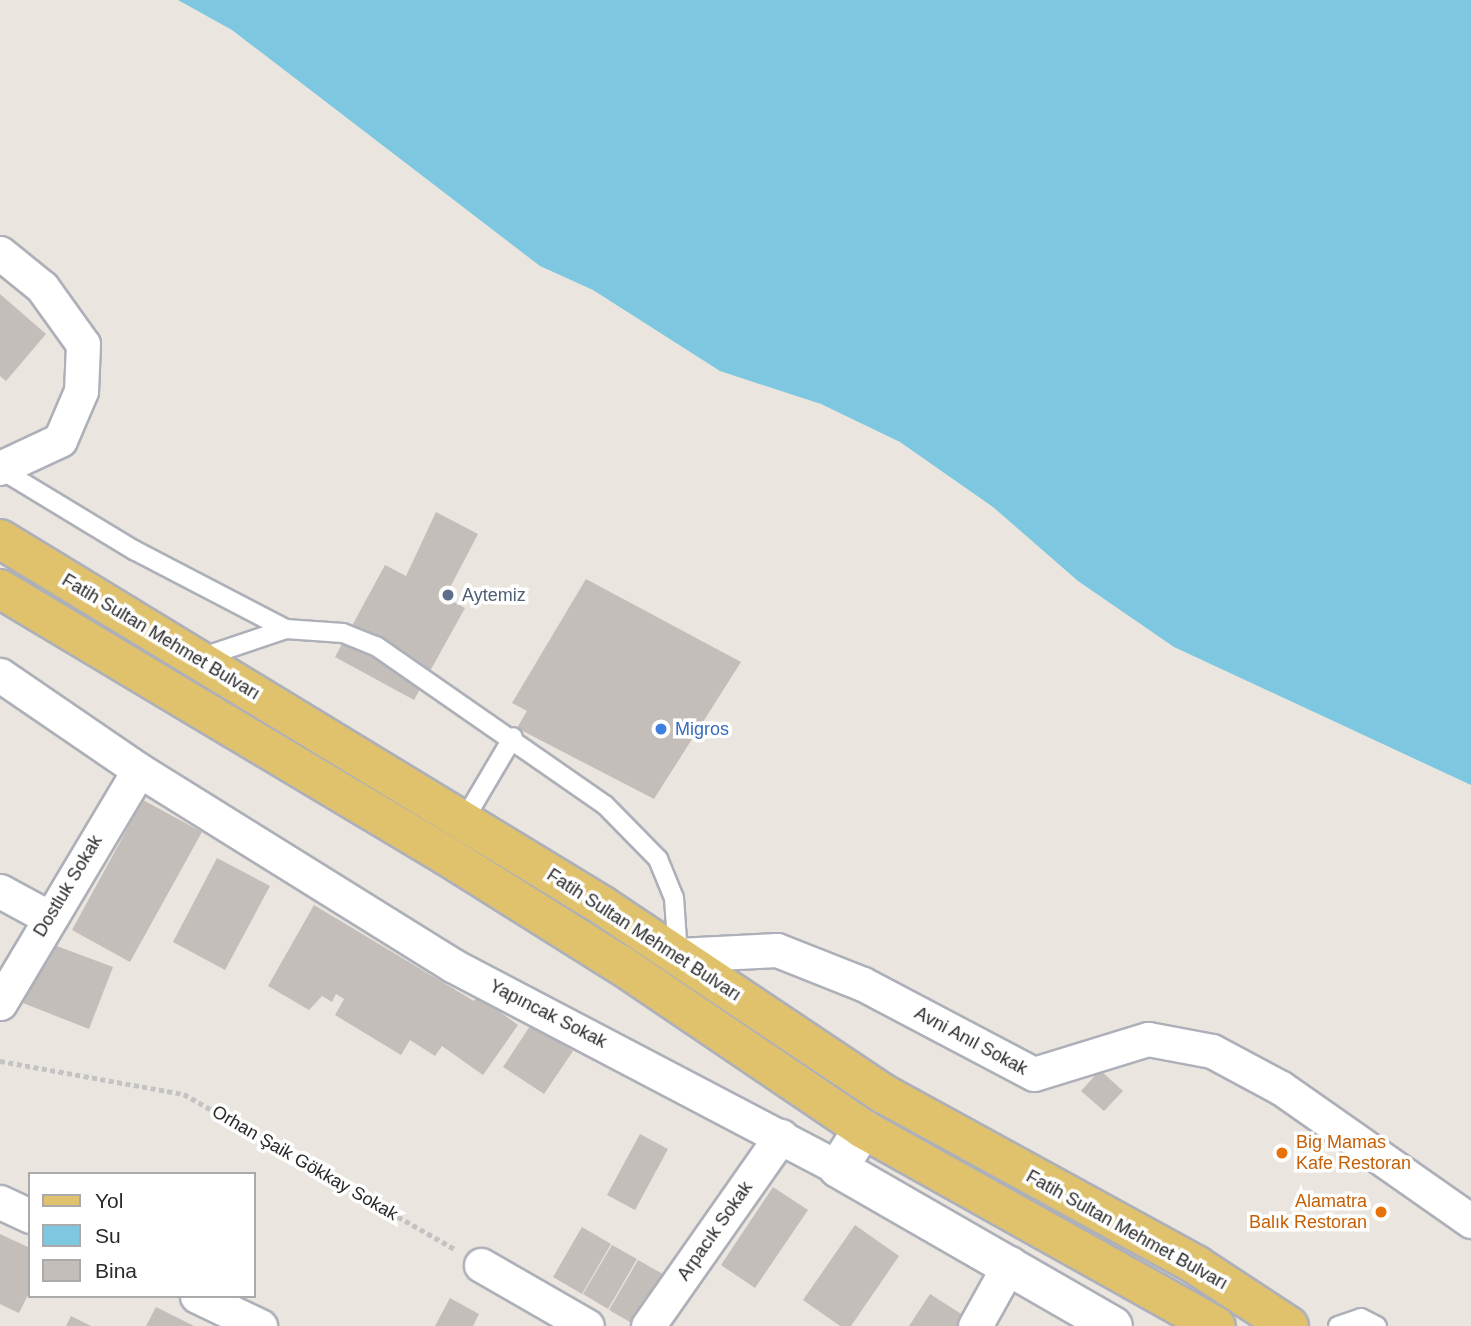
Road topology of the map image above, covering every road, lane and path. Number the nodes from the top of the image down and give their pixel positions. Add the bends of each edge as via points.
1 (0, 253) edge
2 (0, 468) edge
3 (0, 539) edge
4 (0, 589) edge
5 (286, 629) junction
6 (196, 659) junction
7 (0, 676) edge
8 (513, 737) junction
9 (139, 770) junction
10 (464, 820) junction
11 (0, 891) edge
12 (48, 916) junction
13 (678, 956) junction
14 (0, 1003) edge
15 (0, 1061) edge
16 (863, 1129) junction
17 (781, 1136) junction
18 (838, 1168) junction
19 (0, 1202) edge
20 (28, 1215) edge
21 (1471, 1222) edge
22 (1010, 1263) junction
23 (481, 1265) joint
24 (201, 1298) edge
25 (260, 1326) edge
26 (587, 1326) edge
27 (649, 1326) edge
28 (975, 1326) edge
29 (1113, 1326) edge
30 (1216, 1326) edge
31 (1289, 1326) edge
32 (1338, 1326) edge
33 (1377, 1326) edge

1 - 2 street via 42,287 83,344 81,391 60,440
2 - 5 lane via 134,550
3 - 6 main road, Fatih Sultan Mehmet Bulvarı
4 - 16 main road via 447,856 621,965
5 - 6 lane
5 - 8 lane via 343,633 376,646
6 - 10 main road, Fatih Sultan Mehmet Bulvarı
7 - 9 street, Yapıncak Sokak
8 - 10 lane
8 - 13 lane via 605,805 658,859 674,898
9 - 12 street, Dostluk Sokak
9 - 17 street, Yapıncak Sokak via 452,965
10 - 13 main road, Fatih Sultan Mehmet Bulvarı
11 - 12 street
12 - 14 street, Dostluk Sokak
13 - 21 street, Avni Anıl Sokak via 777,950 863,984 1034,1074 1148,1039 1212,1051 1281,1088
13 - 31 main road, Fatih Sultan Mehmet Bulvarı via 884,1094 1196,1265
15 - 23 path, Orhan Şaik Gökkay Sokak via 184,1094
16 - 18 street
16 - 30 main road
17 - 18 street, Yapıncak Sokak
17 - 27 street, Arpacık Sokak
18 - 22 street, Yapıncak Sokak
19 - 20 street
22 - 28 street
22 - 29 street, Yapıncak Sokak
23 - 26 street
24 - 25 street
32 - 33 lane via 1361,1318

